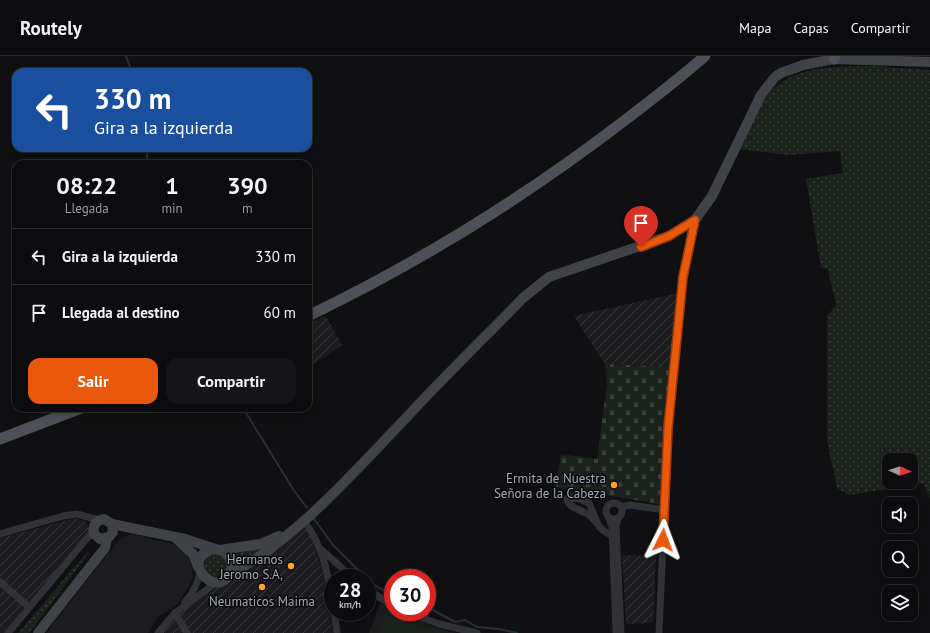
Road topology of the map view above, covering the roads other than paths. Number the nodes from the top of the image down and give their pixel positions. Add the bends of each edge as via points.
1 (705, 56) edge
2 (835, 57) edge
3 (930, 62) edge
4 (695, 220) junction
5 (312, 314) edge
6 (70, 412) edge
7 (0, 439) edge
8 (621, 507) junction
9 (665, 510) junction
10 (609, 518) junction
11 (618, 518) junction
12 (304, 521) junction
13 (597, 522) dead end
14 (295, 528) junction
15 (102, 530) junction
16 (0, 534) edge
17 (612, 535) junction
18 (176, 538) junction
19 (217, 549) junction
20 (321, 549) junction
21 (326, 569) edge
22 (343, 569) edge
23 (199, 570) junction
24 (229, 575) junction
25 (0, 582) edge
26 (218, 582) junction
27 (29, 608) junction
28 (178, 610) junction
29 (335, 621) edge
30 (431, 621) edge
31 (8, 633) edge
32 (38, 633) edge
33 (158, 633) edge
34 (187, 633) edge
35 (337, 633) edge
36 (477, 633) edge
37 (616, 633) edge
38 (621, 633) edge
39 (659, 633) edge

1 - 5 main road via 592,146 489,216 417,259
2 - 3 street
2 - 4 street via 790,69 775,77 732,152 712,196
4 - 9 street via 683,277 668,428
4 - 12 street via 669,236 549,277 523,298
6 - 7 main road
8 - 9 street via 630,505
8 - 10 street via 615,503 607,506 606,514
8 - 11 street via 622,512
9 - 39 street
10 - 11 street
10 - 17 street
11 - 38 street via 616,527
12 - 14 street
12 - 20 street
13 - 17 street via 600,528
14 - 19 street via 260,544
14 - 24 street via 266,552
15 - 16 street via 77,514
15 - 18 street via 134,528
15 - 27 street
15 - 32 street via 89,566
17 - 37 street
18 - 19 street
18 - 23 street via 193,554
19 - 23 street via 204,553
19 - 24 street via 232,562
20 - 21 street
20 - 22 street
23 - 26 street via 207,580
23 - 28 street via 198,581 192,593
24 - 26 street
25 - 27 street
26 - 28 street
27 - 31 street
28 - 33 street
28 - 34 street
29 - 35 street
30 - 36 street

